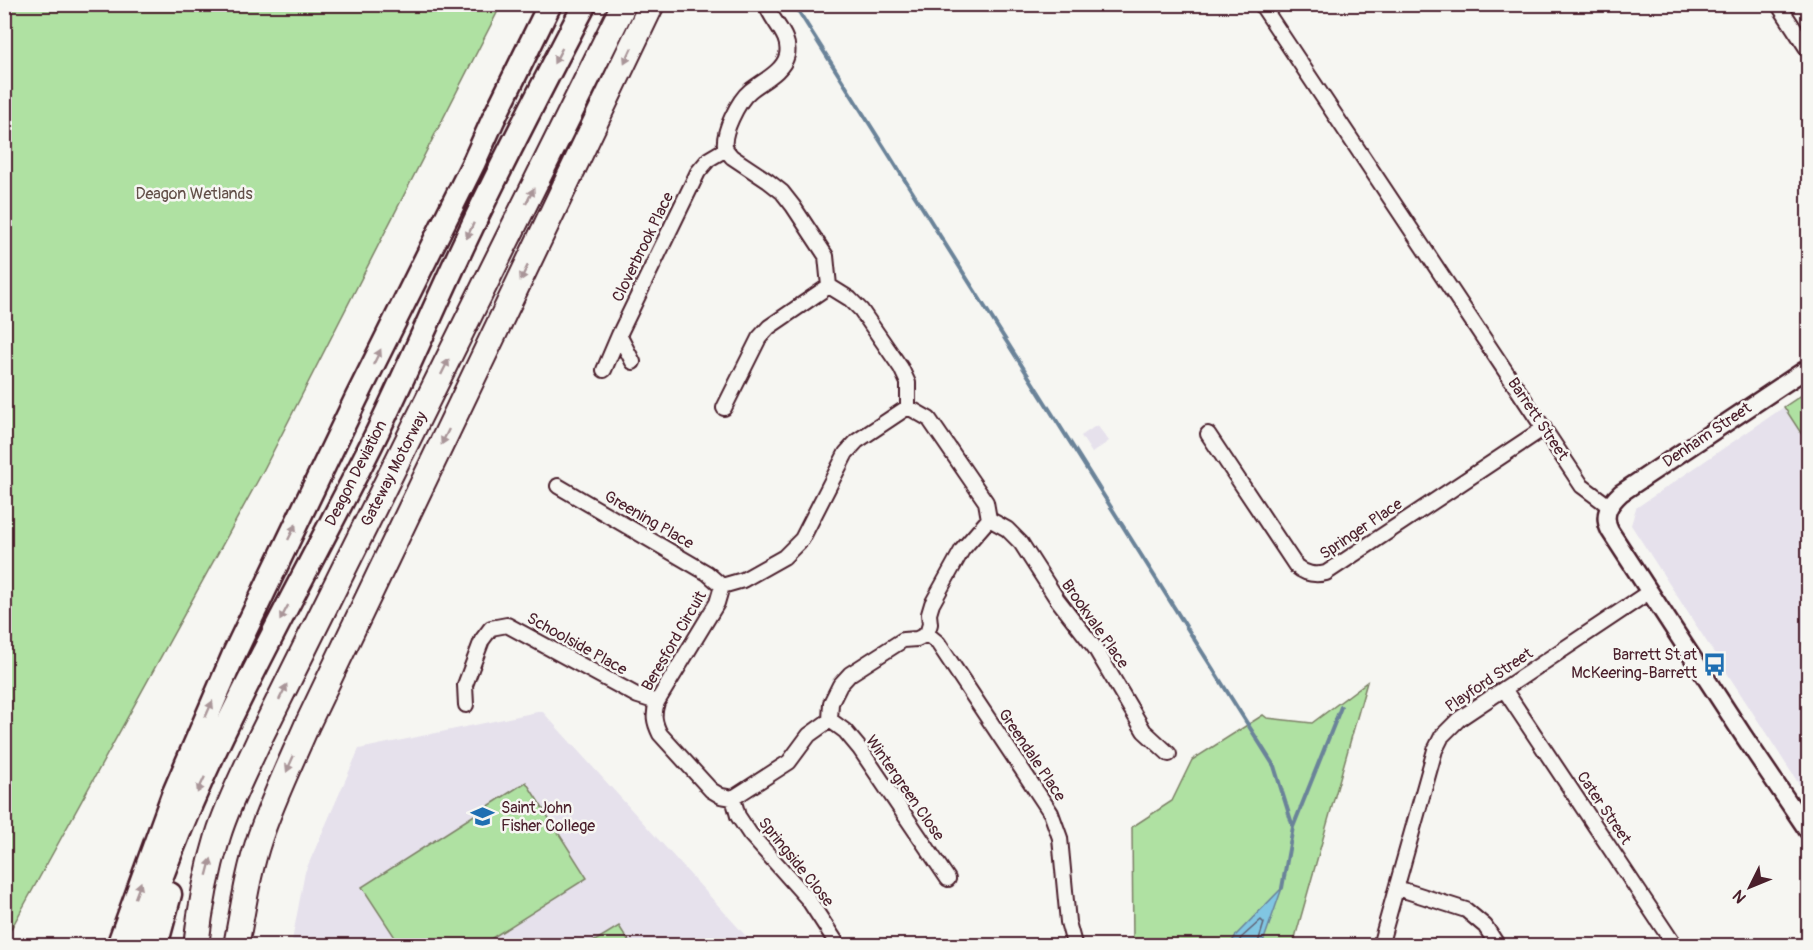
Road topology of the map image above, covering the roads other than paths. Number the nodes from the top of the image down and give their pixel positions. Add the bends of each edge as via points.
1 (550, 4) edge
2 (585, 4) edge
3 (624, 4) edge
4 (652, 4) edge
5 (766, 4) edge
6 (1261, 4) edge
7 (1778, 4) edge
8 (1809, 50) edge
9 (726, 149) junction
10 (829, 286) junction
11 (619, 335) junction
12 (633, 362) dead end
13 (1809, 368) edge
14 (604, 370) dead end
15 (908, 407) junction
16 (724, 408) dead end
17 (1544, 428) junction
18 (1208, 434) dead end
19 (558, 486) dead end
20 (1609, 506) junction
21 (989, 519) junction
22 (722, 586) junction
23 (1649, 592) junction
24 (927, 634) junction
25 (1504, 688) junction
26 (657, 702) junction
27 (466, 705) dead end
28 (830, 720) junction
29 (1169, 754) dead end
30 (733, 798) junction
31 (1808, 831) edge
32 (178, 834) junction
33 (948, 879) dead end
34 (1397, 888) junction
35 (118, 945) edge
36 (138, 945) edge
37 (156, 945) edge
38 (196, 945) edge
39 (236, 945) edge
40 (838, 945) edge
41 (1076, 945) edge
42 (1380, 945) edge
43 (1498, 945) edge
44 (1675, 945) edge

35 -> 1 highway, Deagon Deviation via 173,795 234,654
2 -> 32 highway, Deagon Deviation via 471,229 391,404 251,674
38 -> 3 highway, Gateway Motorway via 207,875 231,801
4 -> 39 highway, Gateway Motorway via 289,765 260,838
5 - 9 street via 787,41 786,58 777,71 748,93 738,108 725,136
6 - 17 street, Barrett Street
7 - 8 street
9 - 10 street via 793,206 826,256
9 - 11 street, Cloverbrook Place via 709,159 698,172
10 - 15 street via 861,310 901,368 908,383
10 - 16 street via 759,338
11 - 12 street
11 - 14 street, Cloverbrook Place
13 - 20 street, Denham Street via 1622,493
15 - 21 street via 929,419 986,502
15 - 22 street, Beresford Circuit via 857,441 846,453 802,539 784,557 743,580
17 - 18 street, Springer Place via 1326,573 1318,574 1309,574 1296,566
17 - 20 street, Barrett Street via 1581,486
19 - 22 street, Greening Place via 707,573
20 - 23 street via 1606,524
21 - 24 street via 962,550 932,604
21 - 29 street, Brookvale Place via 1021,543 1095,648 1144,731
22 - 26 street, Beresford Circuit via 717,603
23 - 25 street, Playford Street
23 - 31 street
24 - 28 street via 903,640 850,674 831,703
24 - 41 street, Greendale Place via 938,643 1052,813 1060,838 1068,922
25 - 34 street, Playford Street via 1459,719 1442,736
25 - 44 street, Cater Street
26 - 27 street, Schoolside Place via 638,696 507,625 491,628 482,640 465,685
26 - 30 street, Beresford Circuit via 653,714 660,734 711,790
28 - 30 street via 809,735 789,762
28 - 33 street, Wintergreen Close via 860,749
30 - 40 street, Springside Close via 738,816 750,834 808,899
32 - 36 highway, Deagon Deviation
32 - 37 highway via 181,860
34 - 42 street, Playford Street
34 - 43 street via 1466,910 1485,926

